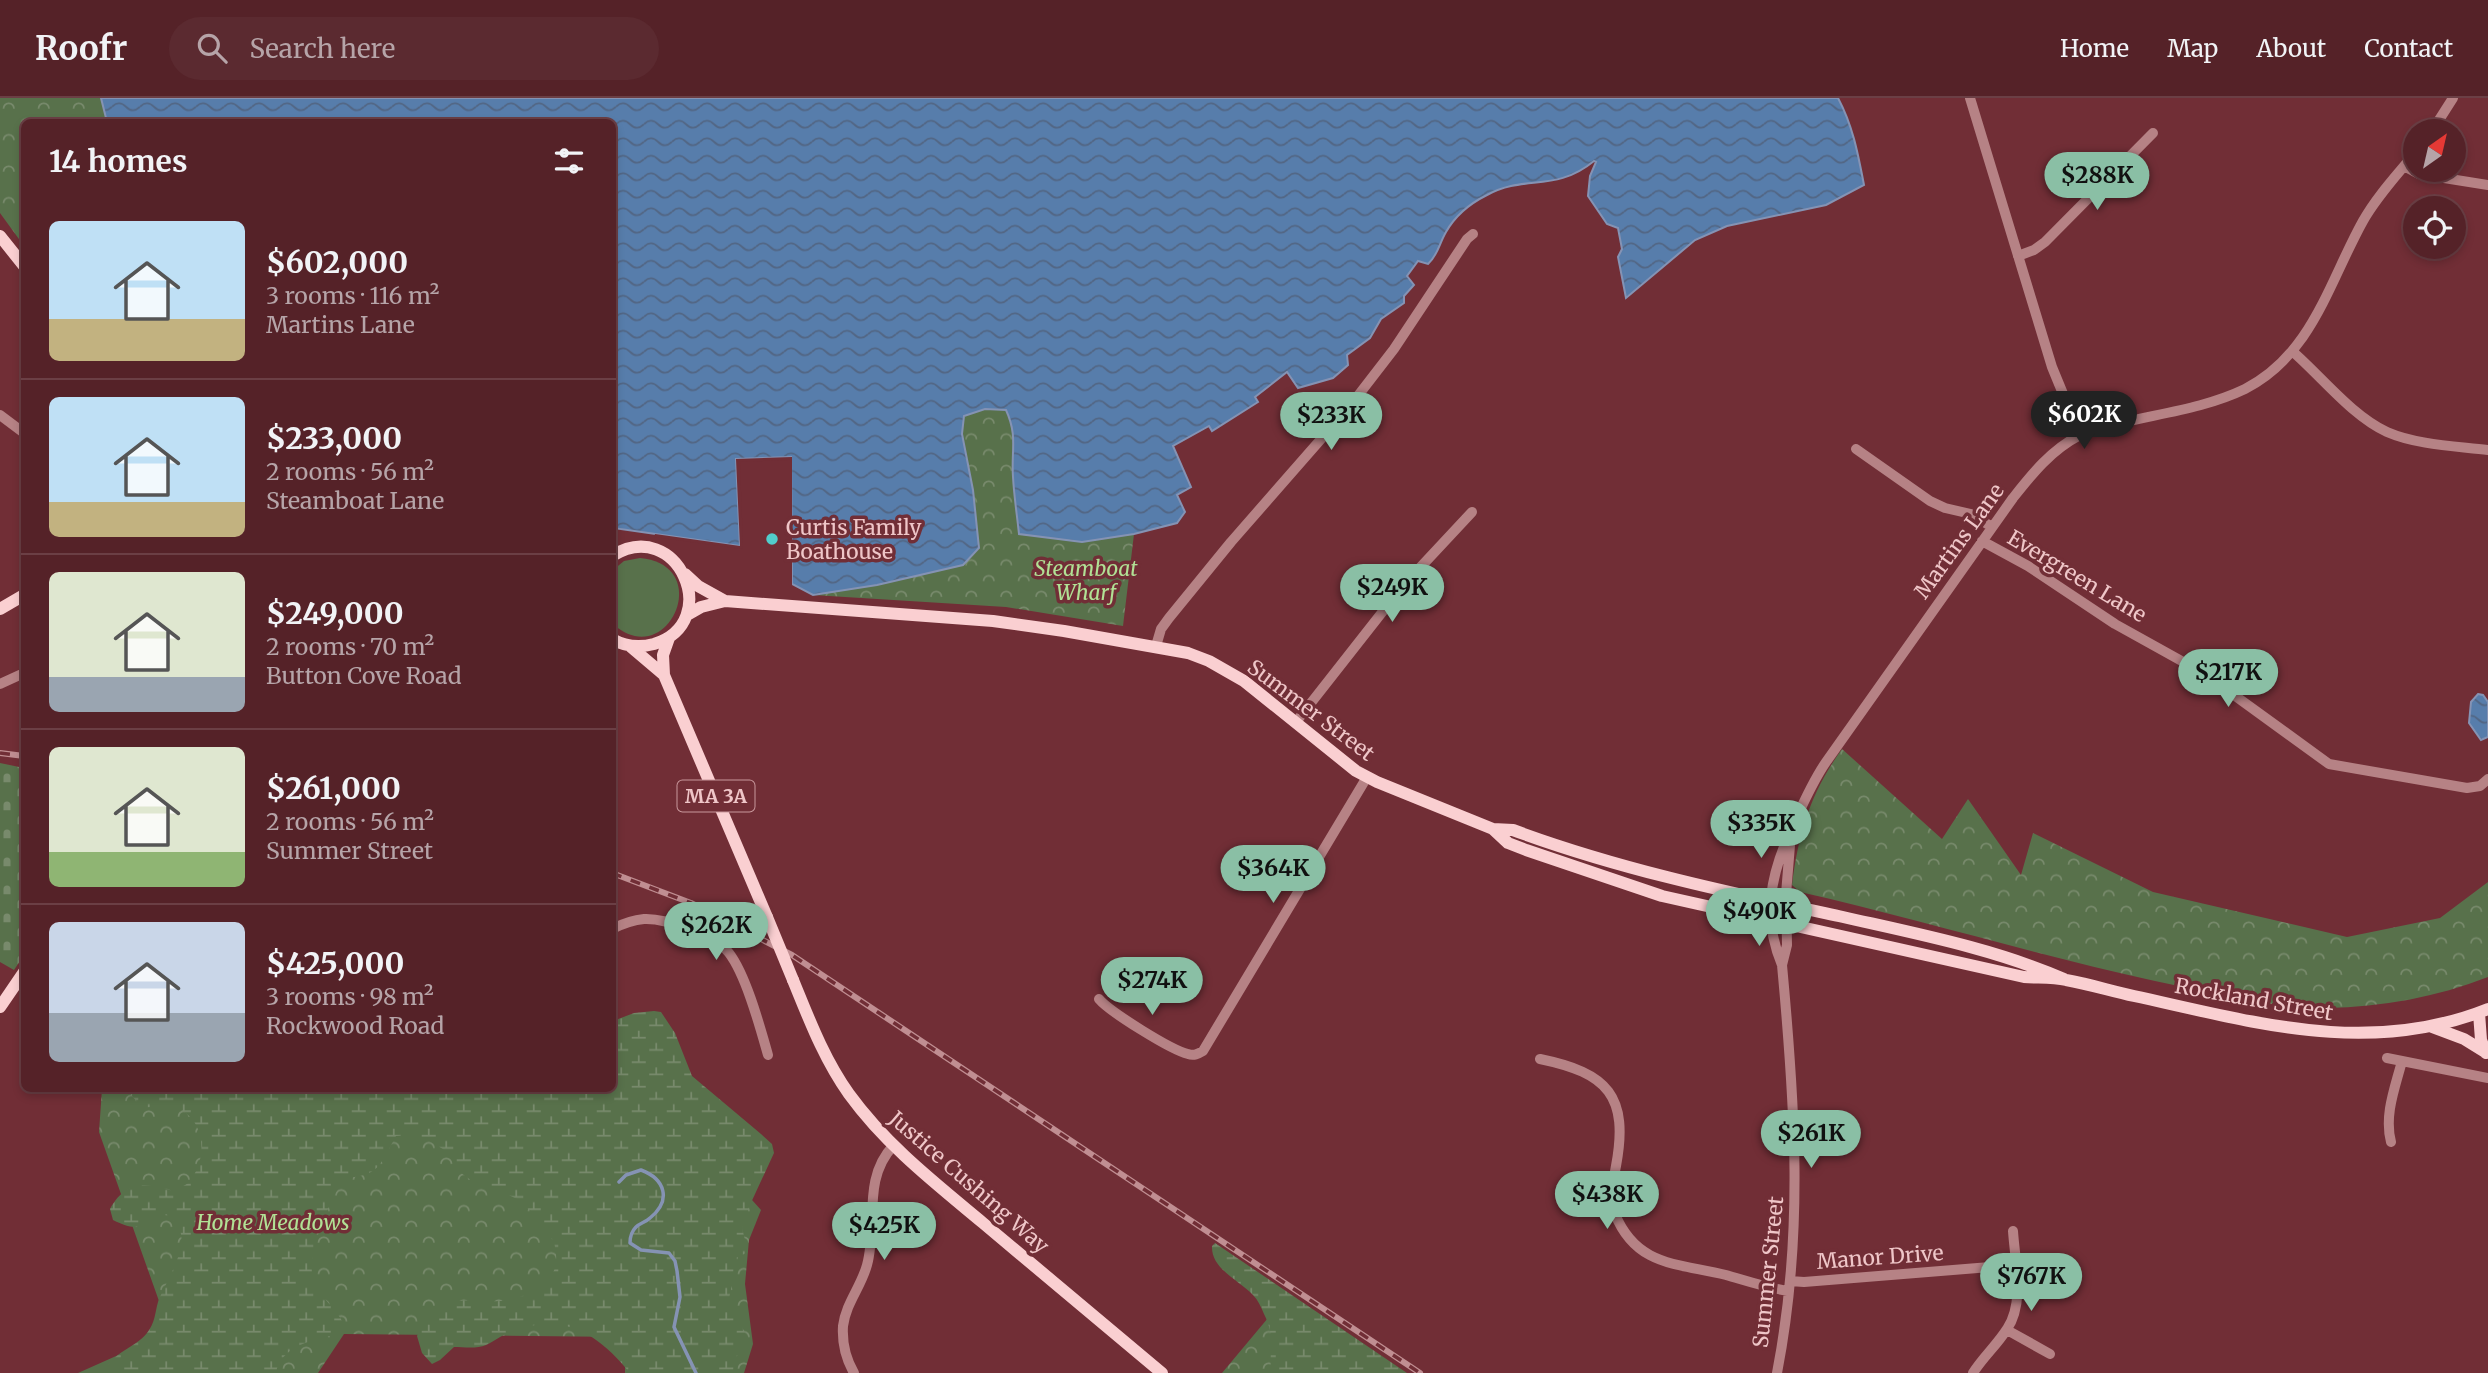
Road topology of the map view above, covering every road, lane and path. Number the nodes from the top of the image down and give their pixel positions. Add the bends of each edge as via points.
1 (1970, 98) edge
2 (2453, 98) edge
3 (2440, 119) edge
4 (2153, 133) dead end
5 (2403, 167) edge
6 (2466, 181) edge
7 (2488, 185) edge
8 (1473, 233) dead end
9 (0, 236) edge
10 (2018, 256) junction
11 (21, 262) edge
12 (2292, 351) junction
13 (0, 415) edge
14 (21, 431) edge
15 (2080, 435) junction
16 (1856, 449) dead end
17 (2488, 450) edge
18 (1472, 512) dead end
19 (1992, 527) junction
20 (1982, 541) junction
21 (616, 554) edge
22 (684, 572) junction
23 (21, 597) edge
24 (725, 601) junction
25 (0, 609) edge
26 (687, 615) junction
27 (670, 638) junction
28 (616, 642) edge
29 (1156, 646) junction
30 (631, 647) junction
31 (21, 674) edge
32 (664, 675) junction
33 (0, 684) edge
34 (1296, 722) junction
35 (1367, 778) junction
36 (2488, 779) edge
37 (1493, 829) junction
38 (1791, 829) junction
39 (1771, 901) junction
40 (1786, 905) junction
41 (1771, 921) junction
42 (1787, 925) junction
43 (616, 928) edge
44 (1783, 965) junction
45 (21, 976) edge
46 (2064, 979) junction
47 (1099, 999) dead end
48 (0, 1007) edge
49 (2483, 1011) edge
50 (2431, 1027) junction
51 (768, 1055) dead end
52 (2487, 1055) edge
53 (2387, 1058) dead end
54 (1540, 1059) dead end
55 (2402, 1061) junction
56 (2488, 1078) edge
57 (2391, 1142) dead end
58 (893, 1146) junction
59 (2013, 1231) dead end
60 (2015, 1265) junction
61 (1789, 1286) junction
62 (2007, 1330) junction
63 (2050, 1354) dead end
64 (854, 1373) edge
65 (1162, 1373) edge
66 (1777, 1373) edge
67 (1973, 1373) edge

1 - 10 street
2 - 3 street
4 - 10 street via 2045,242
5 - 12 street, Martins Lane via 2365,218 2324,305
6 - 7 street
8 - 29 street via 1394,349 1169,618
9 - 11 main road
10 - 15 street via 2052,367
12 - 15 street, Martins Lane via 2263,378 2226,397
12 - 17 street via 2362,416 2386,431 2430,443
13 - 14 street
15 - 19 street, Martins Lane via 2043,462
16 - 19 street via 1930,501 1971,514
18 - 34 street via 1402,587
19 - 20 street, Martins Lane
20 - 36 street, Evergreen Lane via 2205,674 2329,764 2467,788
20 - 38 street, Martins Lane via 1818,774
21 - 22 main road, Summer Street via 650,548 670,557
22 - 24 main road, Summer Street
22 - 26 main road
23 - 25 main road
24 - 26 main road, Summer Street
24 - 29 main road, Summer Street via 993,621
26 - 27 main road
27 - 30 main road
27 - 32 main road via 663,655
28 - 30 main road, MA 3A
29 - 34 main road, Summer Street via 1222,667
30 - 32 main road, Justice Cushing Way / MA 3A
31 - 33 street
32 - 58 main road, Justice Cushing Way / MA 3A, bridge via 814,1030 834,1070
34 - 35 main road, Summer Street
35 - 37 main road, Summer Street
35 - 47 street via 1203,1051 1194,1055 1180,1051
37 - 39 main road, Summer Street via 1513,830 1647,874
37 - 41 main road, Summer Street via 1508,843 1613,881
38 - 39 street, Martins Lane via 1777,860
38 - 40 street, Martins Lane
39 - 40 main road, Summer Street
39 - 41 street, Summer Street
40 - 42 street, Summer Street
40 - 46 main road, Rockland Street via 2027,963
41 - 42 main road, Summer Street
41 - 44 street, Summer Street via 1774,946
42 - 44 street, Summer Street
42 - 46 main road, Rockland Street via 2024,977
43 - 51 street via 639,919 661,920 725,949 741,977
44 - 61 street, Summer Street via 1796,1170
45 - 48 main road
46 - 50 main road, Rockland Street via 2300,1031 2359,1035
49 - 50 main road, Rockland Street
49 - 52 main road, Rockland Street via 2481,1040
50 - 52 main road via 2464,1039
53 - 55 street
54 - 61 street, Manor Drive via 1581,1070 1603,1085 1612,1098 1621,1135 1613,1206 1633,1241 1667,1263
55 - 56 street
55 - 57 street via 2389,1107
58 - 64 street via 876,1172 868,1263 845,1317 844,1345
58 - 65 main road, Justice Cushing Way / MA 3A
59 - 60 street
60 - 61 street, Manor Drive
60 - 62 street via 2017,1304
61 - 66 street, Summer Street
62 - 63 street
62 - 67 street

